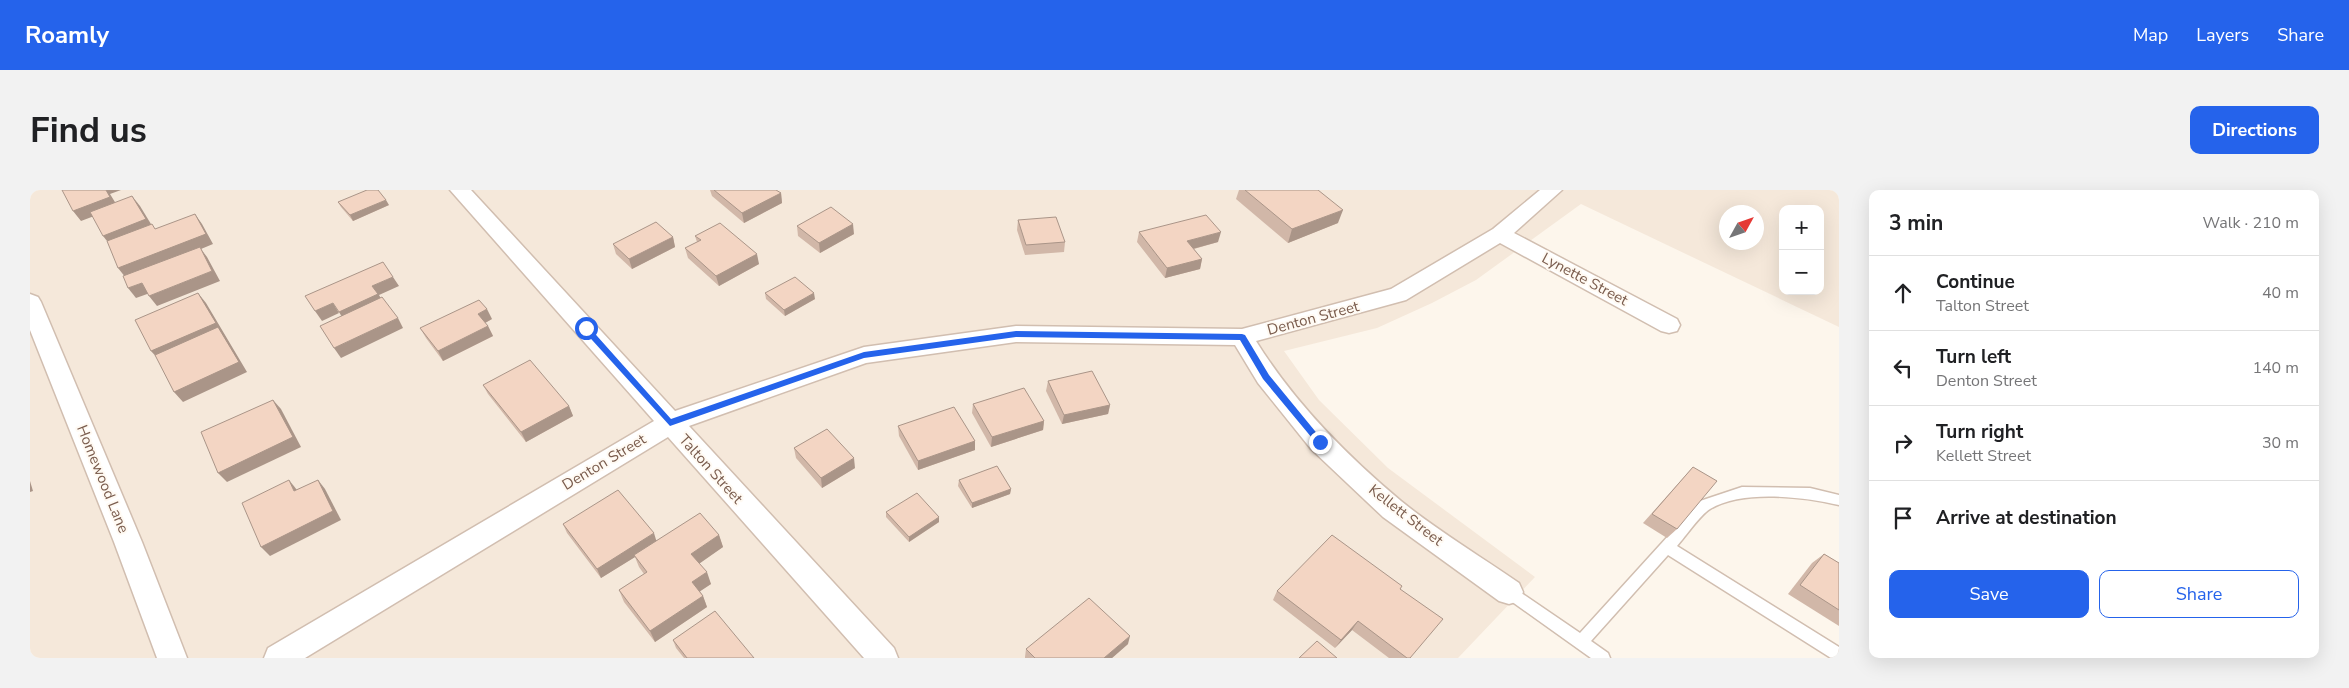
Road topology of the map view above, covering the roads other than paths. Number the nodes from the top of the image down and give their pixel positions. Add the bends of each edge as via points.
1 (460, 190) edge
2 (1552, 190) edge
3 (1500, 234) junction
4 (30, 302) edge
5 (1669, 325) dead end
6 (1242, 337) junction
7 (670, 423) junction
8 (1839, 500) edge
9 (1667, 547) junction
10 (1509, 592) joint
11 (1581, 642) junction
12 (1839, 655) edge
13 (172, 658) edge
14 (279, 658) edge
15 (883, 658) edge
16 (1603, 658) edge

1 - 7 street, Talton Street
2 - 3 street, Denton Street
3 - 5 street, Lynette Street
3 - 6 street, Denton Street via 1398,295
4 - 13 street, Homewood Lane
6 - 7 street, Denton Street via 1016,334 864,355
6 - 10 street, Kellett Street via 1266,377 1320,442 1392,509
7 - 14 street, Denton Street
7 - 15 street, Talton Street
8 - 9 lane via 1810,493 1742,492 1705,505
9 - 11 lane
9 - 12 lane
10 - 11 lane, Kellett Street
11 - 16 lane, Kellett Street

